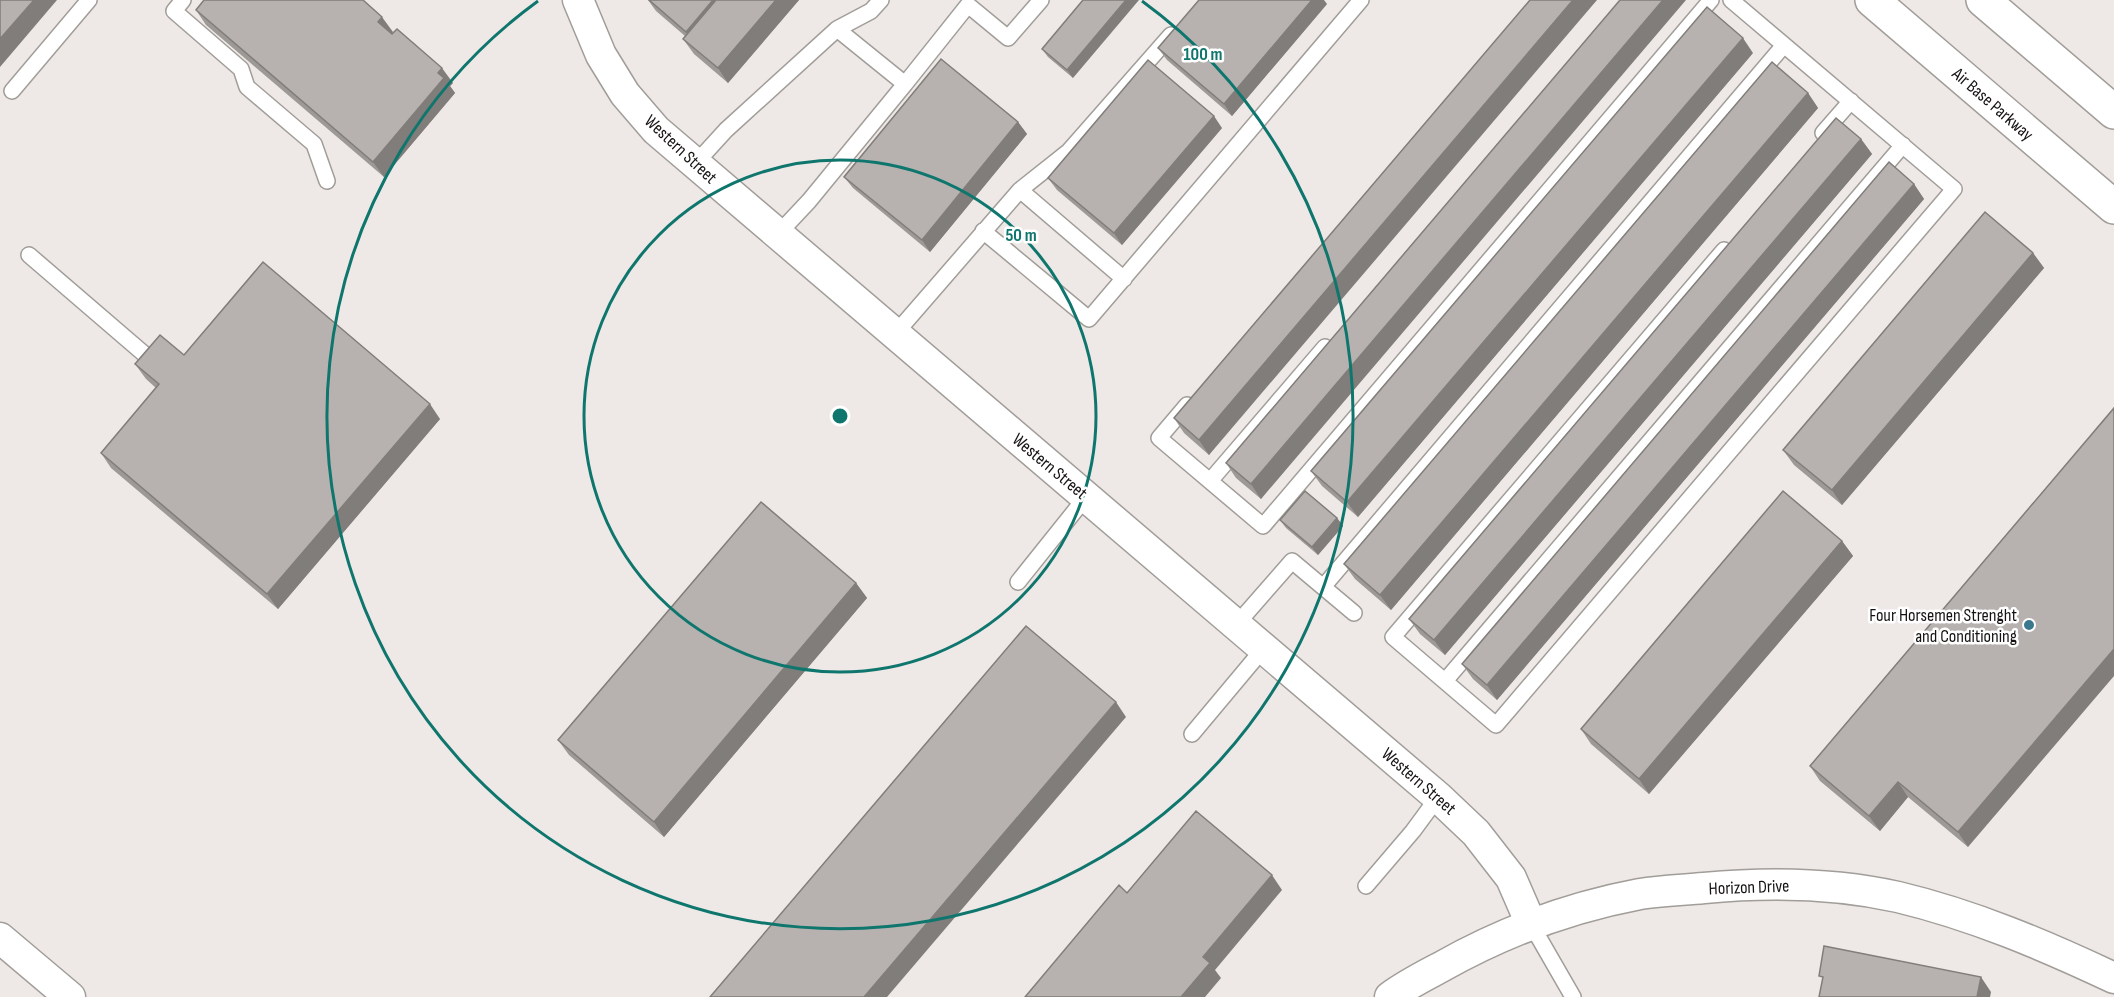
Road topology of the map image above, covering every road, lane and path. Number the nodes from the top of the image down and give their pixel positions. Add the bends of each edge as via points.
1 (89, 0) edge
2 (183, 0) edge
3 (578, 0) edge
4 (881, 0) edge
5 (1041, 0) edge
6 (1361, 0) edge
7 (1711, 0) edge
8 (1731, 0) edge
9 (1872, 0) edge
10 (1983, 0) edge
11 (965, 2) edge
12 (1178, 27) edge
13 (837, 28) junction
14 (1784, 45) junction
15 (905, 84) junction
16 (12, 92) dead end
17 (1851, 101) junction
18 (2114, 112) edge
19 (1903, 145) junction
20 (1812, 147) edge
21 (695, 164) junction
22 (327, 181) dead end
23 (1020, 190) junction
24 (2114, 207) edge
25 (984, 231) junction
26 (778, 234) junction
27 (1734, 237) edge
28 (29, 255) dead end
29 (1124, 279) junction
30 (895, 334) junction
31 (1334, 336) edge
32 (157, 365) edge
33 (1198, 392) edge
34 (1210, 481) junction
35 (1086, 497) junction
36 (1018, 582) dead end
37 (1323, 587) junction
38 (1354, 614) dead end
39 (1236, 625) junction
40 (1264, 648) junction
41 (1445, 681) junction
42 (1192, 734) dead end
43 (1438, 797) junction
44 (1366, 885) dead end
45 (1531, 924) junction
46 (0, 938) edge
47 (2114, 978) edge
48 (70, 997) edge
49 (1390, 997) edge
50 (1573, 997) edge

1 - 16 lane
2 - 22 lane via 174,11 241,69 247,87 314,144
3 - 21 street, Western Street via 601,55 625,94 656,130
4 - 13 lane via 871,11
5 - 11 lane via 1008,38
6 - 29 lane
7 - 34 lane via 1263,526
8 - 14 lane
9 - 24 main road, Air Base Parkway
10 - 18 main road
11 - 15 lane
12 - 23 lane via 1069,151
13 - 15 lane
13 - 21 lane via 726,130
14 - 17 lane
14 - 37 lane
15 - 26 lane
17 - 19 lane
17 - 20 lane
19 - 41 lane
19 - 41 lane via 1954,189 1938,208 1496,725
21 - 26 street, Western Street
23 - 25 lane
23 - 29 lane
25 - 29 lane via 1089,319
25 - 30 lane
26 - 30 street, Western Street
27 - 41 lane via 1393,637
28 - 32 lane
30 - 35 street, Western Street
31 - 34 lane
33 - 34 lane via 1159,438
35 - 36 lane
35 - 39 street, Western Street
37 - 38 lane
37 - 39 lane via 1292,561
39 - 40 street, Western Street
40 - 42 lane
40 - 43 street, Western Street
43 - 44 lane
43 - 45 street, Western Street via 1476,833 1511,878
45 - 47 street, Horizon Drive via 1642,894 1752,884 1818,886 1896,897 1967,916
45 - 49 street, Horizon Drive via 1467,952
45 - 50 lane
46 - 48 street

